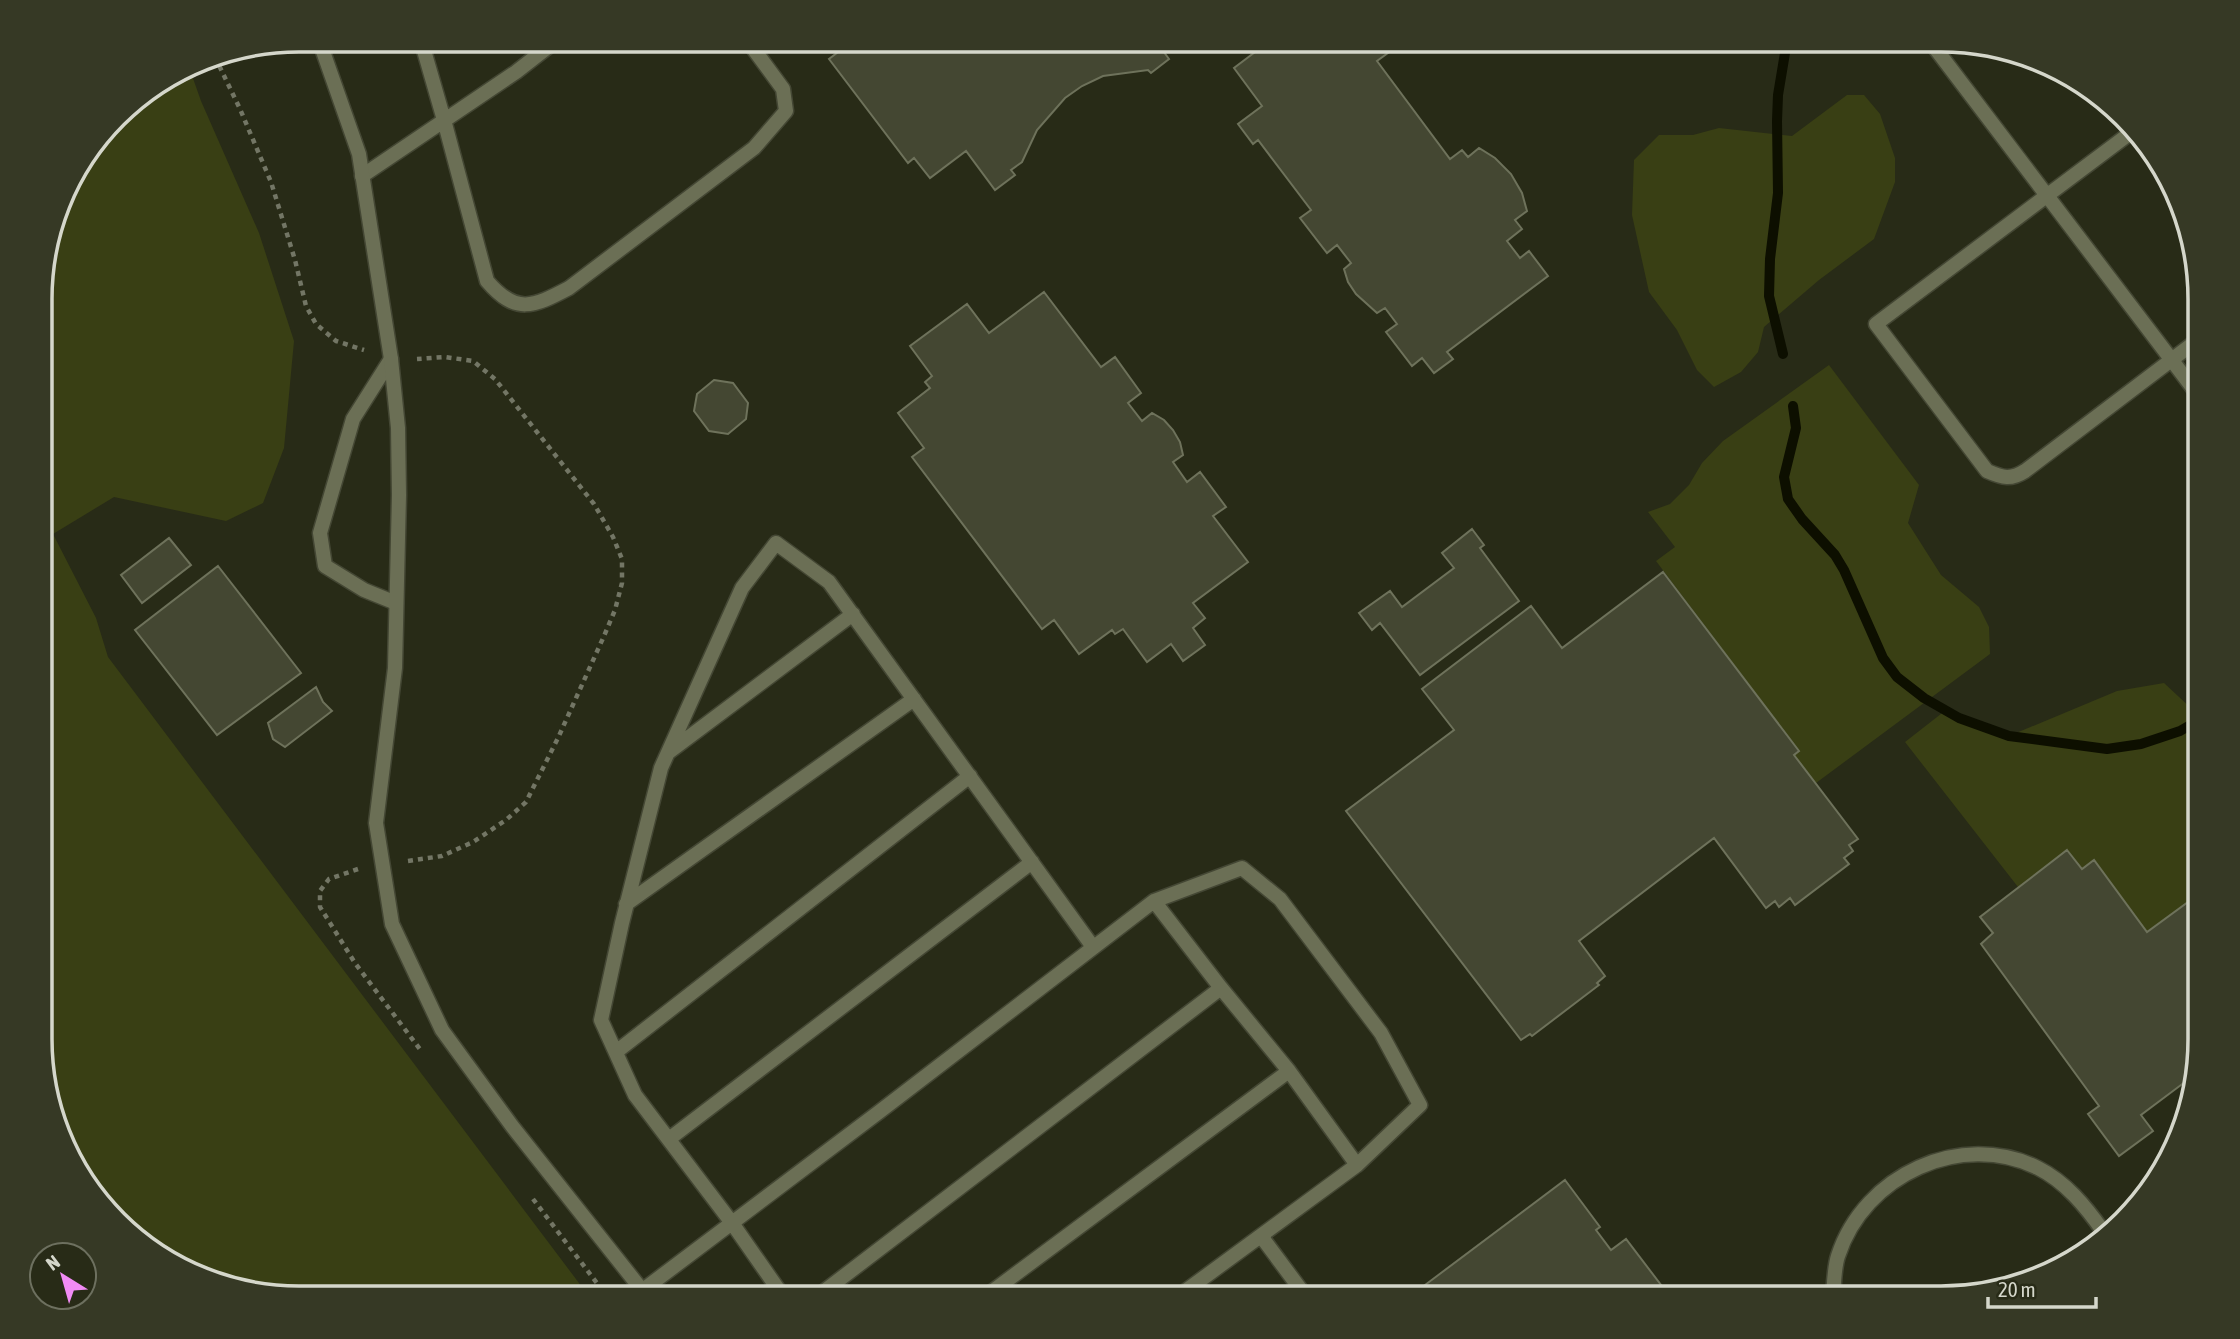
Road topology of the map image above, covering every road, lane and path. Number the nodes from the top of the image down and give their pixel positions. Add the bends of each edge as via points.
1 (1938, 52) edge
2 (324, 53) edge
3 (425, 53) edge
4 (541, 53) edge
5 (756, 53) edge
6 (219, 66) edge
7 (444, 120) junction
8 (2126, 137) edge
9 (362, 177) junction
10 (2047, 195) junction
11 (2187, 348) edge
12 (391, 359) junction
13 (2171, 360) junction
14 (2187, 381) edge
15 (396, 603) junction
16 (853, 614) junction
17 (914, 699) junction
18 (668, 752) junction
19 (970, 776) junction
20 (1032, 862) junction
21 (383, 865) junction
22 (1154, 901) junction
23 (626, 904) junction
24 (1093, 947) junction
25 (1221, 989) junction
26 (616, 1052) junction
27 (429, 1060) dead end
28 (1289, 1071) junction
29 (669, 1139) junction
30 (1357, 1165) junction
31 (527, 1190) dead end
32 (732, 1223) junction
33 (2100, 1227) edge
34 (1261, 1236) junction
35 (598, 1286) edge
36 (633, 1286) edge
37 (653, 1286) edge
38 (776, 1286) edge
39 (830, 1286) edge
40 (998, 1286) edge
41 (1192, 1286) edge
42 (1298, 1286) edge
43 (1834, 1286) edge

1 - 10 street
2 - 9 street via 359,154
3 - 7 street
4 - 7 street
5 - 7 street via 783,89 786,111 754,148 569,288 541,303 522,304 501,297 487,281
6 - 12 path via 271,182 306,306 316,324 336,341
7 - 9 street
8 - 10 street
9 - 12 street
10 - 13 street
10 - 13 street via 1875,324 1987,471 2002,478 2015,477
11 - 13 street
12 - 15 street via 398,428
12 - 15 street via 353,419 320,533 325,566
12 - 21 path via 473,361 495,379 598,510 622,559 622,583 604,636 526,802 473,842 442,856
13 - 14 street
15 - 21 street via 395,668 376,823
16 - 17 street
16 - 18 street
16 - 18 street via 829,582 776,543 742,587
17 - 19 street
17 - 23 street
18 - 23 street
19 - 20 street
19 - 26 street
20 - 24 street
20 - 29 street
21 - 27 path via 329,879 320,891 320,907 355,963
21 - 36 street via 392,924 442,1030
22 - 24 street
22 - 25 street
22 - 30 street via 1242,868 1280,899 1381,1033 1420,1105
23 - 26 street via 601,1020
24 - 32 street
25 - 28 street
25 - 39 street
26 - 29 street via 635,1095
28 - 30 street
28 - 40 street
29 - 32 street
30 - 34 street
31 - 35 path
32 - 37 street
32 - 38 street
33 - 43 street via 2068,1189 2038,1168 2011,1158 1948,1157 1918,1166 1866,1205 1838,1256
34 - 41 street
34 - 42 street

